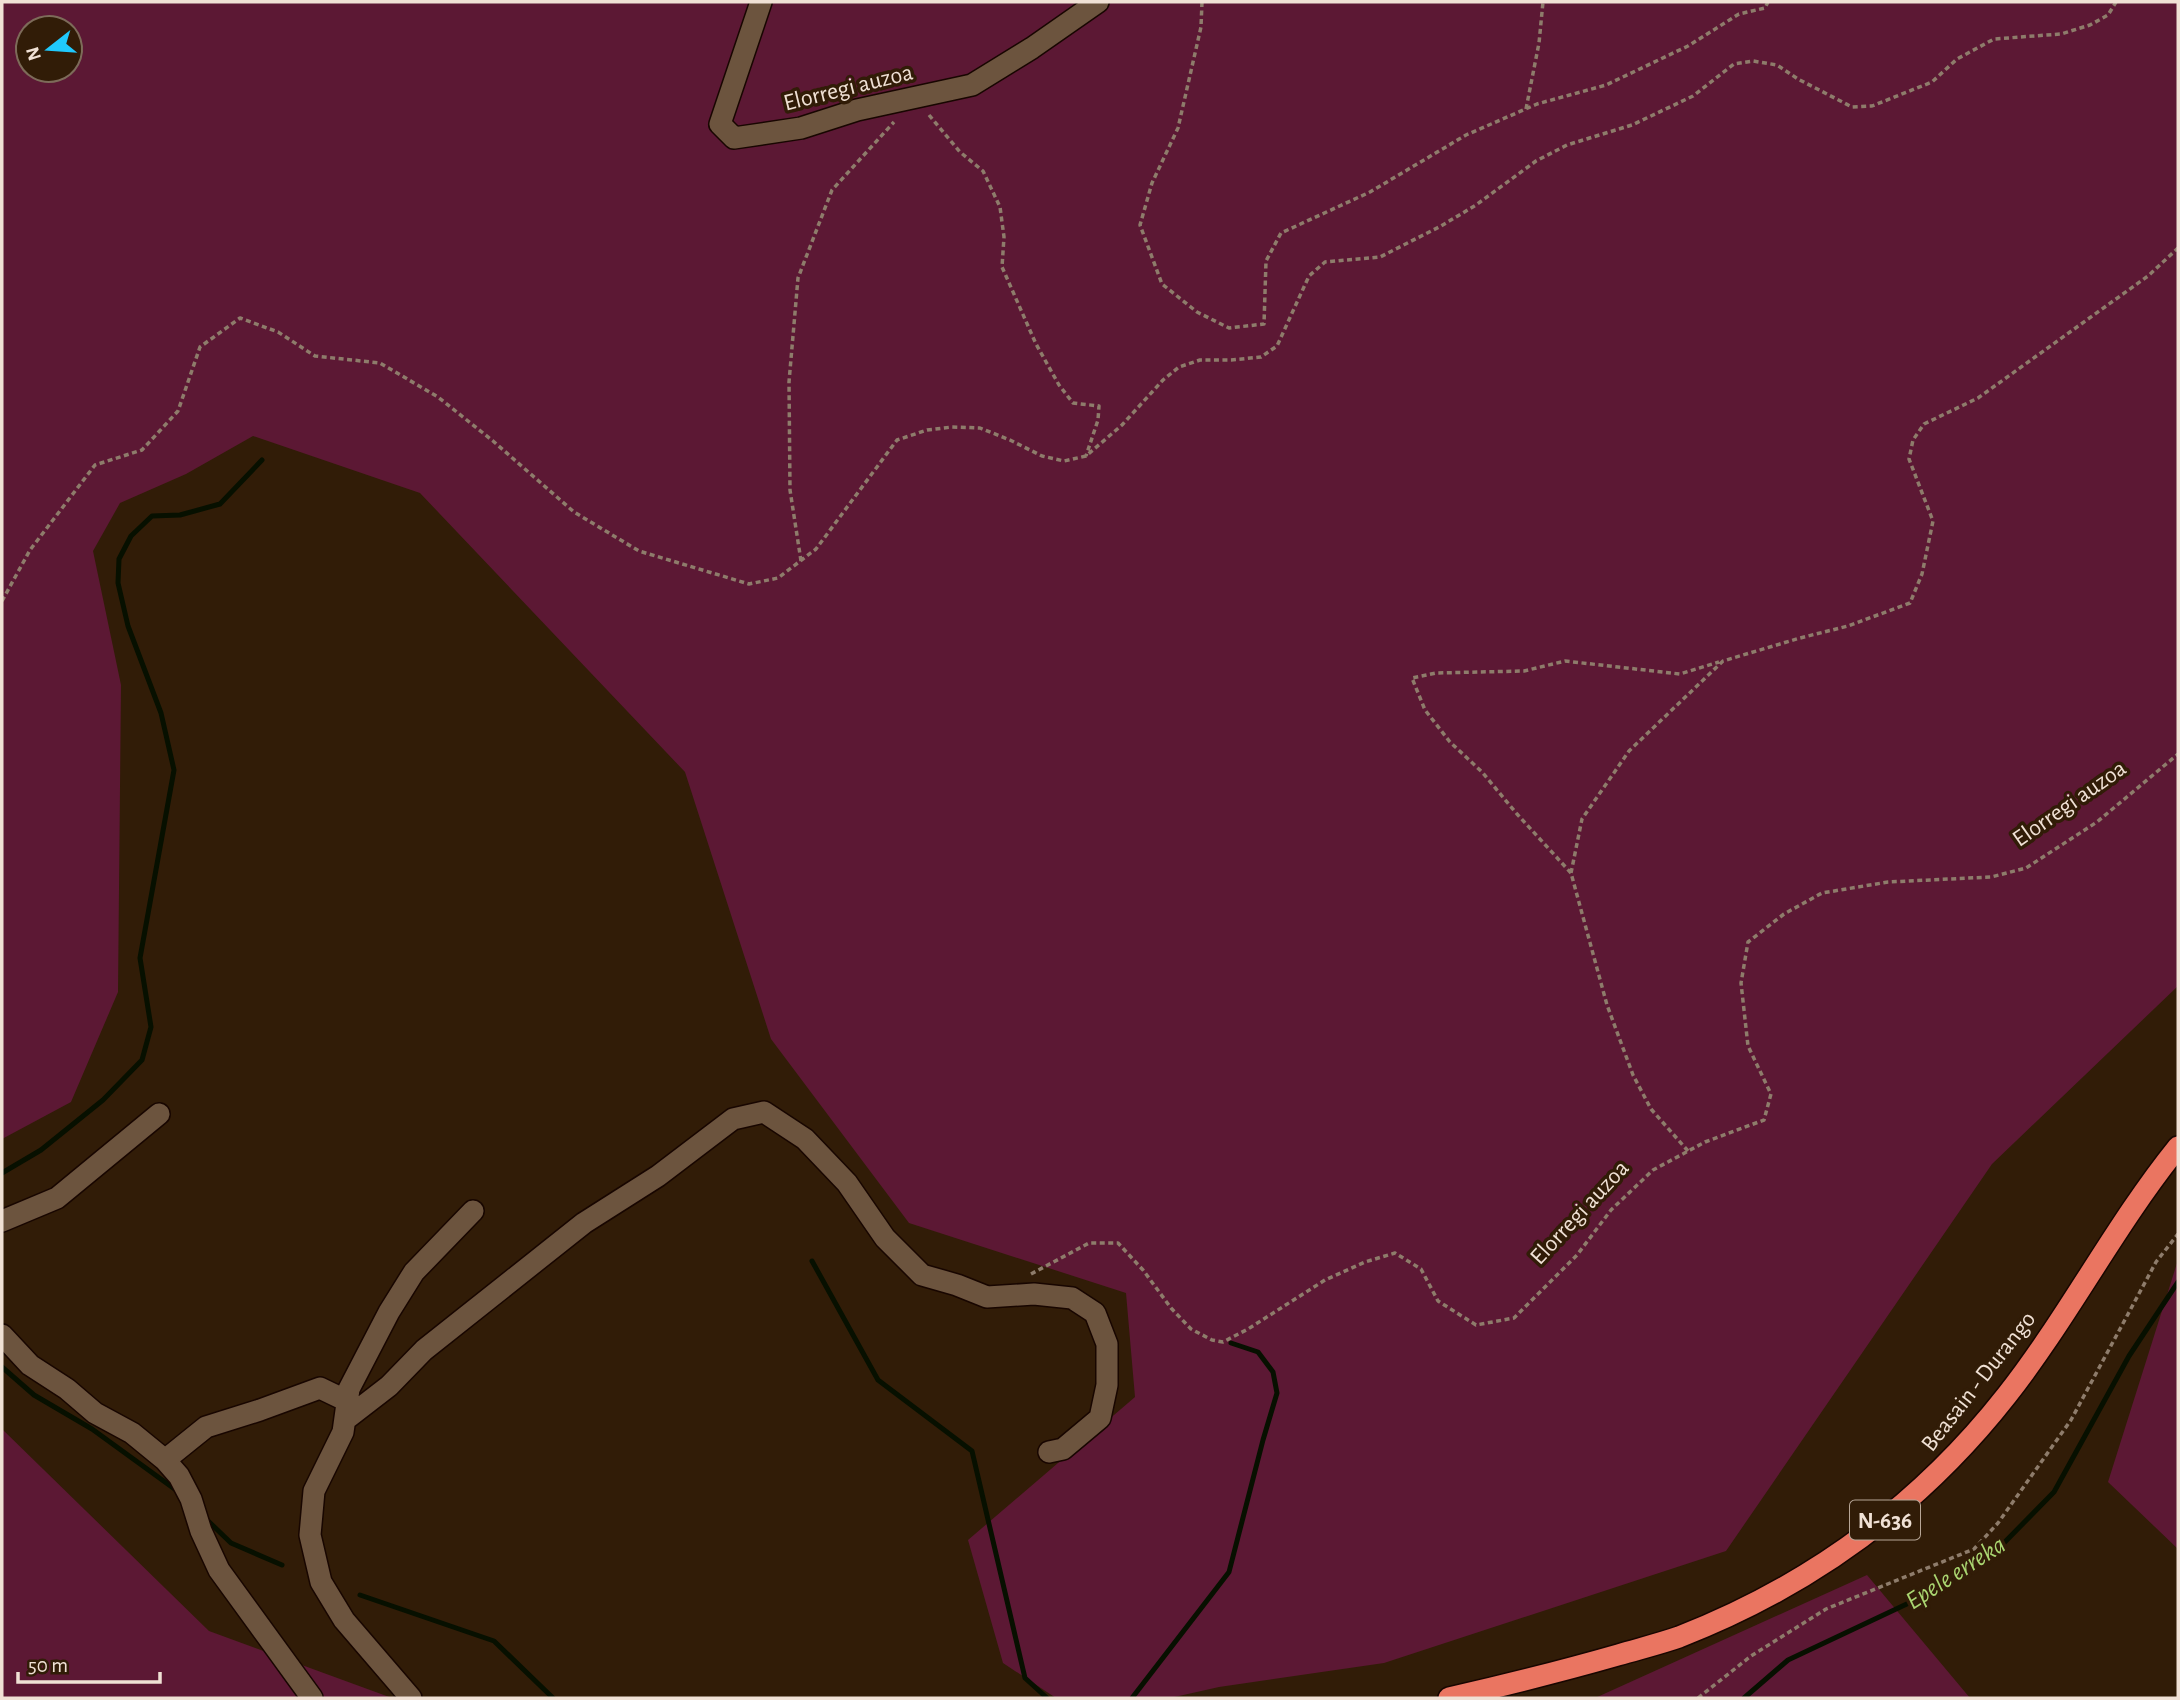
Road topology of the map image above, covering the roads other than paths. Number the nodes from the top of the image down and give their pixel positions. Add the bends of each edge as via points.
1 (761, 2) edge
2 (1098, 2) edge
3 (159, 1114) dead end
4 (2178, 1147) edge
5 (473, 1211) dead end
6 (2, 1221) edge
7 (2, 1335) edge
8 (346, 1410) junction
9 (1049, 1452) dead end
10 (165, 1460) junction
11 (312, 1698) edge
12 (411, 1698) edge
13 (1449, 1698) edge

1 - 2 street, Elorregi auzoa via 720,124 734,138 802,128 857,110 972,85
3 - 6 street via 57,1198
4 - 13 highway, Beasain - Durango / N-636 via 2006,1397 1935,1477 1863,1536 1791,1584 1676,1638
5 - 8 street via 414,1272 362,1361 349,1389
7 - 10 street via 30,1365
8 - 9 street via 389,1386 424,1350 584,1223 658,1176 733,1119 764,1112 805,1139 847,1183 885,1238 922,1275 987,1297 1034,1294 1072,1298 1095,1313 1107,1344 1107,1385 1100,1418 1063,1449
8 - 10 street via 320,1388 206,1427
8 - 12 street via 343,1432 314,1491 310,1535 321,1582 344,1620
10 - 11 street via 191,1499 219,1570

